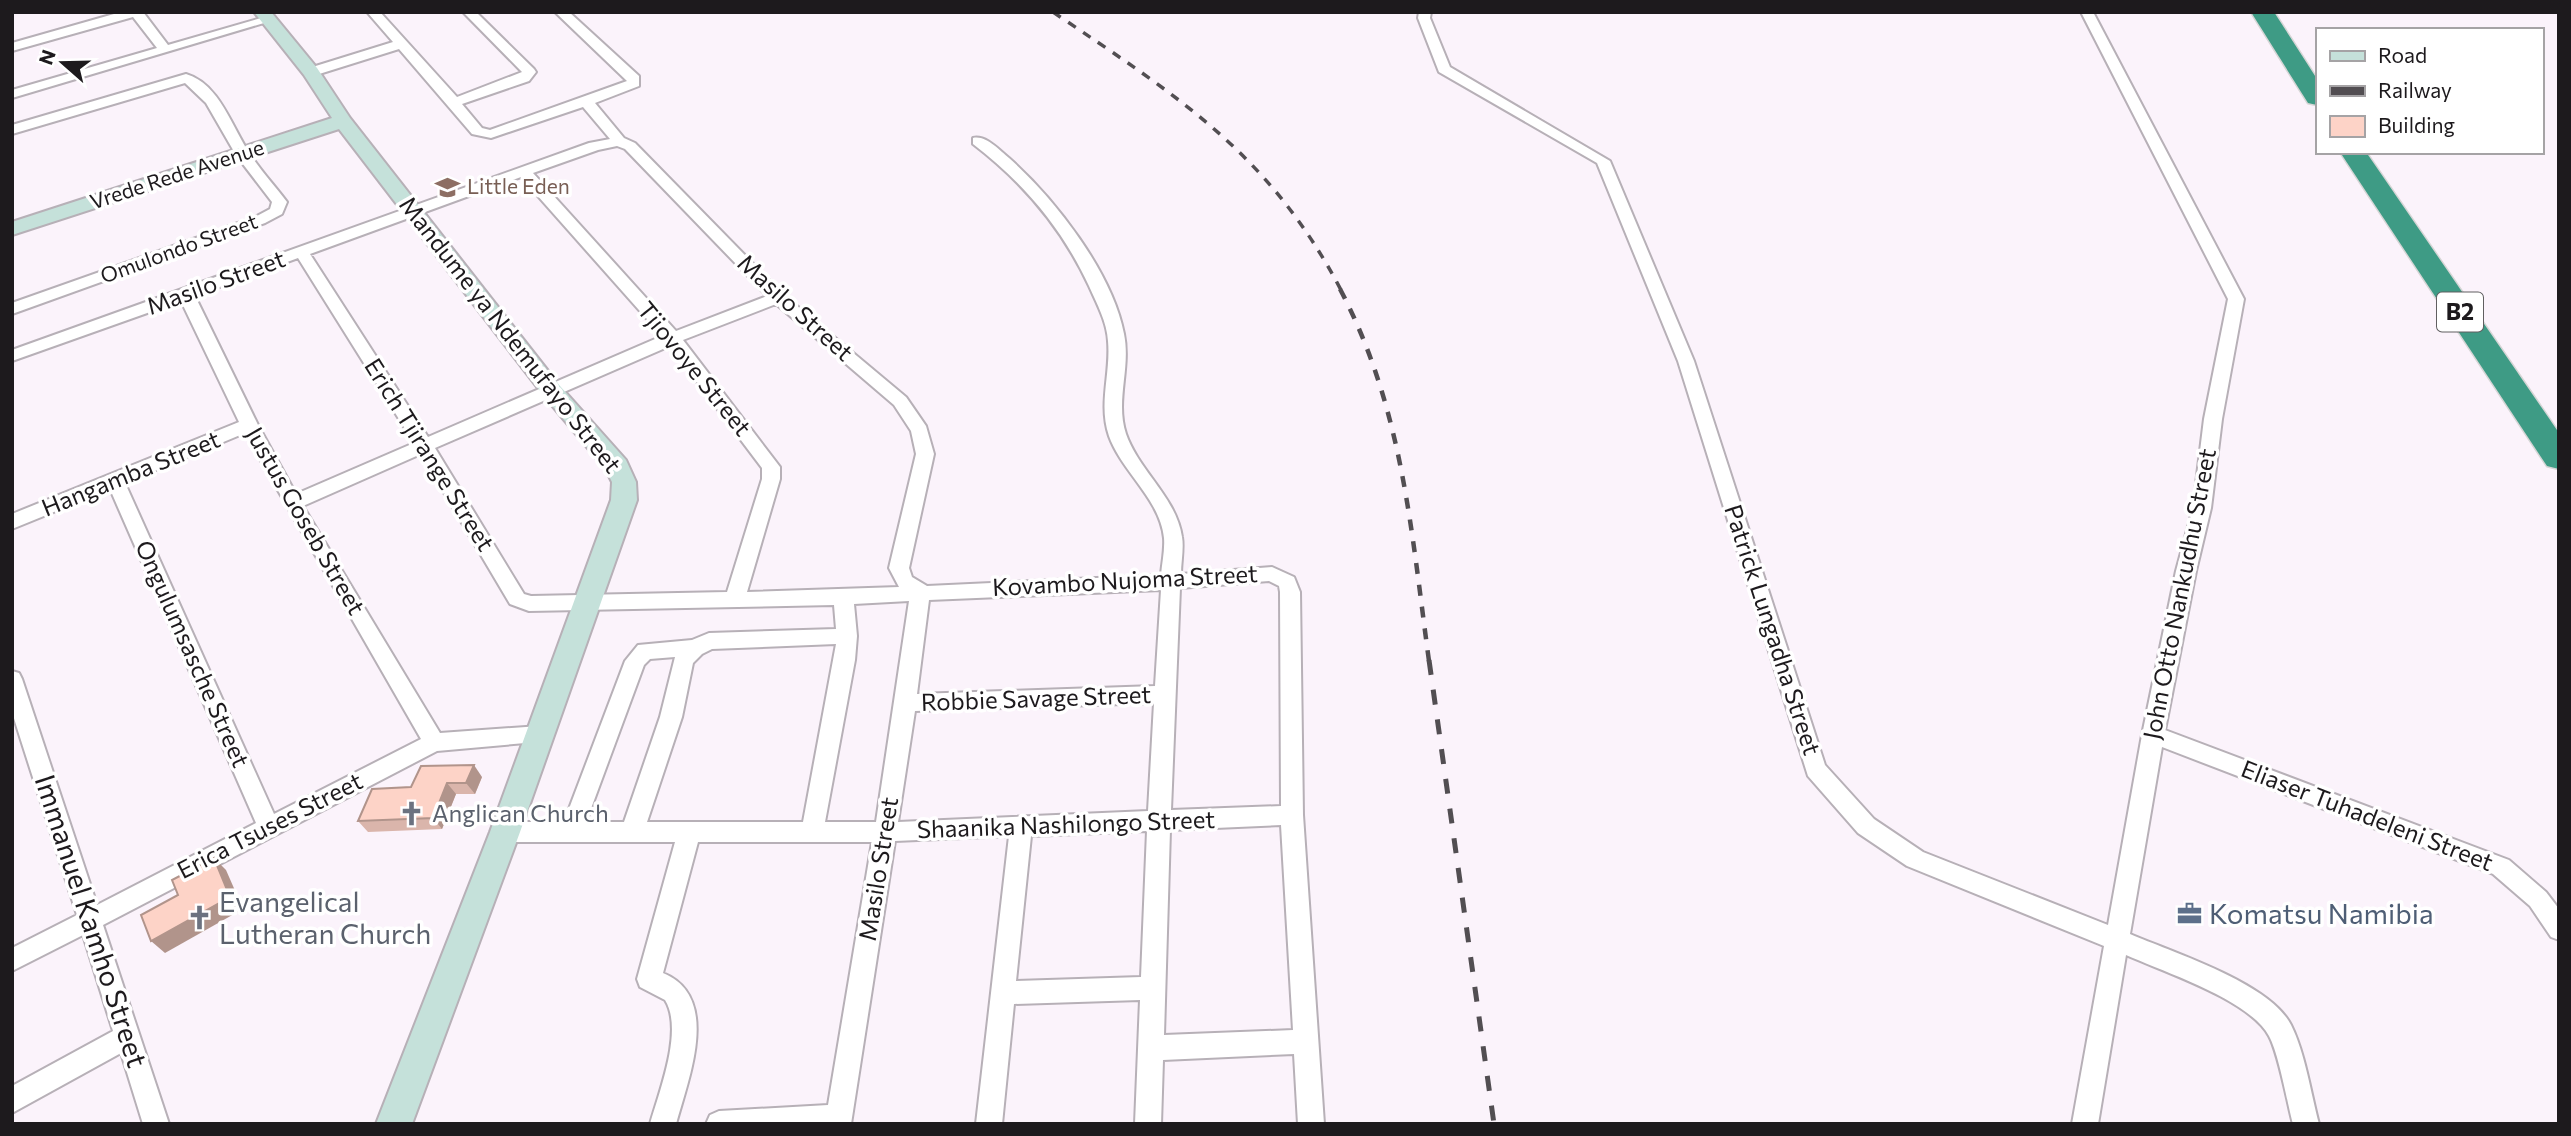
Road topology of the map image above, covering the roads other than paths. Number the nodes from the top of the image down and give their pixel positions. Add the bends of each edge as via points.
1 (136, 12) edge
2 (373, 12) edge
3 (469, 12) edge
4 (561, 12) edge
5 (1425, 12) edge
6 (2087, 12) edge
7 (2262, 12) edge
8 (265, 16) edge
9 (400, 44) junction
10 (12, 47) edge
11 (164, 49) junction
12 (311, 72) junction
13 (12, 94) edge
14 (2316, 96) edge
15 (454, 102) junction
16 (586, 102) junction
17 (36, 105) junction
18 (343, 121) junction
19 (12, 130) edge
20 (619, 141) junction
21 (978, 141) dead end
22 (242, 153) junction
23 (2354, 154) edge
24 (524, 172) junction
25 (413, 212) junction
26 (12, 229) edge
27 (302, 253) junction
28 (186, 294) junction
29 (778, 298) junction
30 (12, 309) edge
31 (673, 338) junction
32 (12, 356) edge
33 (552, 391) junction
34 (249, 425) junction
35 (425, 445) junction
36 (2559, 458) edge
37 (115, 481) junction
38 (292, 503) junction
39 (12, 522) edge
40 (1170, 582) junction
41 (920, 591) junction
42 (843, 597) junction
43 (735, 599) junction
44 (586, 603) junction
45 (847, 636) junction
46 (695, 648) junction
47 (12, 679) edge
48 (1166, 694) junction
49 (906, 704) junction
50 (2153, 735) junction
51 (540, 736) junction
52 (434, 742) junction
53 (1292, 815) junction
54 (1159, 819) junction
55 (268, 826) junction
56 (1021, 826) junction
57 (505, 832) junction
58 (884, 832) junction
59 (572, 833) junction
60 (632, 833) junction
61 (689, 833) junction
62 (812, 833) junction
63 (92, 918) junction
64 (2559, 929) edge
65 (2115, 939) junction
66 (12, 960) edge
67 (1154, 988) junction
68 (1002, 993) junction
69 (128, 1036) junction
70 (1305, 1041) junction
71 (1153, 1048) junction
72 (12, 1100) edge
73 (839, 1120) edge
74 (156, 1124) edge
75 (394, 1124) edge
76 (663, 1124) edge
77 (719, 1124) edge
78 (989, 1124) edge
79 (1149, 1124) edge
80 (1311, 1124) edge
81 (2085, 1124) edge
82 (2306, 1124) edge

1 - 10 street
1 - 11 street
2 - 9 street
3 - 15 street via 529,72 524,78
4 - 16 street via 634,79 630,86
5 - 65 street, Patrick Lungadha Street via 1444,69 1603,161 1686,361 1816,770 1866,826 1915,859
6 - 50 street, John Otto Nankudhu Street via 2236,299 2202,508
7 - 14 highway
8 - 11 street
8 - 12 street, Mandume ya Ndemufayo Street
9 - 12 street
9 - 15 street
11 - 17 street
12 - 18 street, Mandume ya Ndemufayo Street
13 - 17 street
15 - 16 street via 484,134
16 - 20 street
17 - 19 street
17 - 22 street via 186,78 218,111
18 - 22 street, Vrede Rede Avenue
18 - 25 street, Mandume ya Ndemufayo Street
20 - 24 street, Masilo Street
20 - 29 street, Masilo Street via 630,146
21 - 40 street via 1019,175 1061,220 1085,258 1111,315 1117,346 1110,404 1127,457 1169,517 1173,538
22 - 26 street, Vrede Rede Avenue
22 - 30 street, Omulondo Street via 280,202 277,211
23 - 36 highway, B2
24 - 25 street, Masilo Street
24 - 31 street, Tjiovoye Street
25 - 27 street, Masilo Street
25 - 33 street, Mandume ya Ndemufayo Street
27 - 28 street, Masilo Street
27 - 35 street, Erich Tjirange Street
28 - 32 street, Masilo Street
28 - 34 street, Justus Goseb Street
29 - 31 street
29 - 41 street, Masilo Street via 900,401 920,430 925,454 899,568 904,581
31 - 33 street
31 - 43 street, Tjiovoye Street via 771,467
33 - 35 street
33 - 44 street, Mandume ya Ndemufayo Street via 617,466 624,482 624,500
34 - 37 street, Hangamba Street
34 - 38 street, Justus Goseb Street
35 - 38 street
35 - 44 street, Erich Tjirange Street via 517,599 529,604
37 - 39 street, Hangamba Street
37 - 55 street, Ongulumsasche Street
38 - 52 street, Justus Goseb Street
40 - 41 street, Kovambo Nujoma Street
40 - 48 street
40 - 53 street, Kovambo Nujoma Street via 1272,574 1287,582
41 - 42 street, Kovambo Nujoma Street
41 - 49 street, Masilo Street
42 - 43 street, Kovambo Nujoma Street
42 - 45 street
43 - 44 street, Kovambo Nujoma Street
44 - 51 street, Mandume ya Ndemufayo Street
45 - 46 street via 709,641
45 - 62 street
46 - 59 street via 645,651 635,660
46 - 60 street via 684,660 671,717
47 - 63 street, Immanuel Kamho Street
48 - 49 street, Robbie Savage Street
48 - 54 street
49 - 58 street, Masilo Street
50 - 64 street, Eliaser Tuhadeleni Street via 2501,867 2538,899
50 - 65 street, John Otto Nankudhu Street
51 - 52 street, Erica Tsuses Street
51 - 57 street, Mandume ya Ndemufayo Street
52 - 55 street, Erica Tsuses Street
53 - 54 street, Shaanika Nashilongo Street
53 - 70 street, Kovambo Nujoma Street
54 - 56 street, Shaanika Nashilongo Street
54 - 67 street
55 - 63 street, Erica Tsuses Street
56 - 58 street, Shaanika Nashilongo Street
56 - 68 street
57 - 59 street, Shaanika Nashilongo Street
57 - 75 street, Mandume ya Ndemufayo Street
58 - 62 street, Shaanika Nashilongo Street
58 - 73 street, Masilo Street
59 - 60 street, Shaanika Nashilongo Street
60 - 61 street, Shaanika Nashilongo Street
61 - 62 street, Shaanika Nashilongo Street
61 - 76 street via 649,979 676,993 682,1007 684,1032
63 - 66 street, Erica Tsuses Street
63 - 69 street, Immanuel Kamho Street
65 - 81 street, John Otto Nankudhu Street
65 - 82 street, Patrick Lungadha Street via 2243,995 2267,1013 2281,1031
67 - 68 street
67 - 71 street
68 - 78 street
69 - 72 street
69 - 74 street, Immanuel Kamho Street
70 - 71 street
70 - 80 street, Kovambo Nujoma Street
71 - 79 street
73 - 77 street

